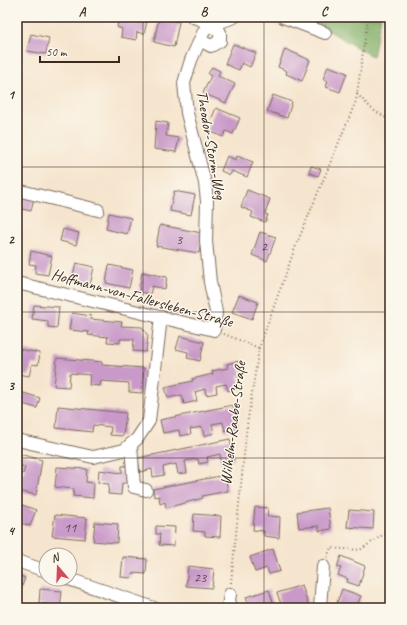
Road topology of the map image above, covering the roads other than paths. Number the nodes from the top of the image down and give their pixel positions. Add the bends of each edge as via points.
1 (193, 17) edge
2 (234, 17) edge
3 (283, 17) edge
4 (209, 26) junction
5 (325, 33) dead end
6 (200, 40) junction
7 (17, 190) edge
8 (98, 210) dead end
9 (17, 283) edge
10 (162, 318) junction
11 (214, 330) joint
12 (17, 440) edge
13 (130, 444) junction
14 (146, 490) dead end
15 (17, 561) edge
16 (323, 566) road end
17 (38, 568) edge
18 (78, 582) edge
19 (230, 594) road end
20 (154, 608) edge
21 (228, 608) edge
22 (320, 608) edge

1 - 4 street
2 - 4 street
3 - 5 street
4 - 6 street, Theodor-Storm-Weg
4 - 6 street via 220,32 220,41 211,46
6 - 11 street, Theodor-Storm-Weg via 185,73 184,88 187,113 205,182 206,241 216,312
7 - 8 street
9 - 10 street, Hoffmann-von-Fallersleben-Straße
10 - 11 street, Hoffmann-von-Fallersleben-Straße
10 - 13 street via 149,421 137,439
12 - 13 street via 93,457 124,450
13 - 14 street via 134,487
15 - 17 street
16 - 22 street
18 - 20 street
19 - 21 street

